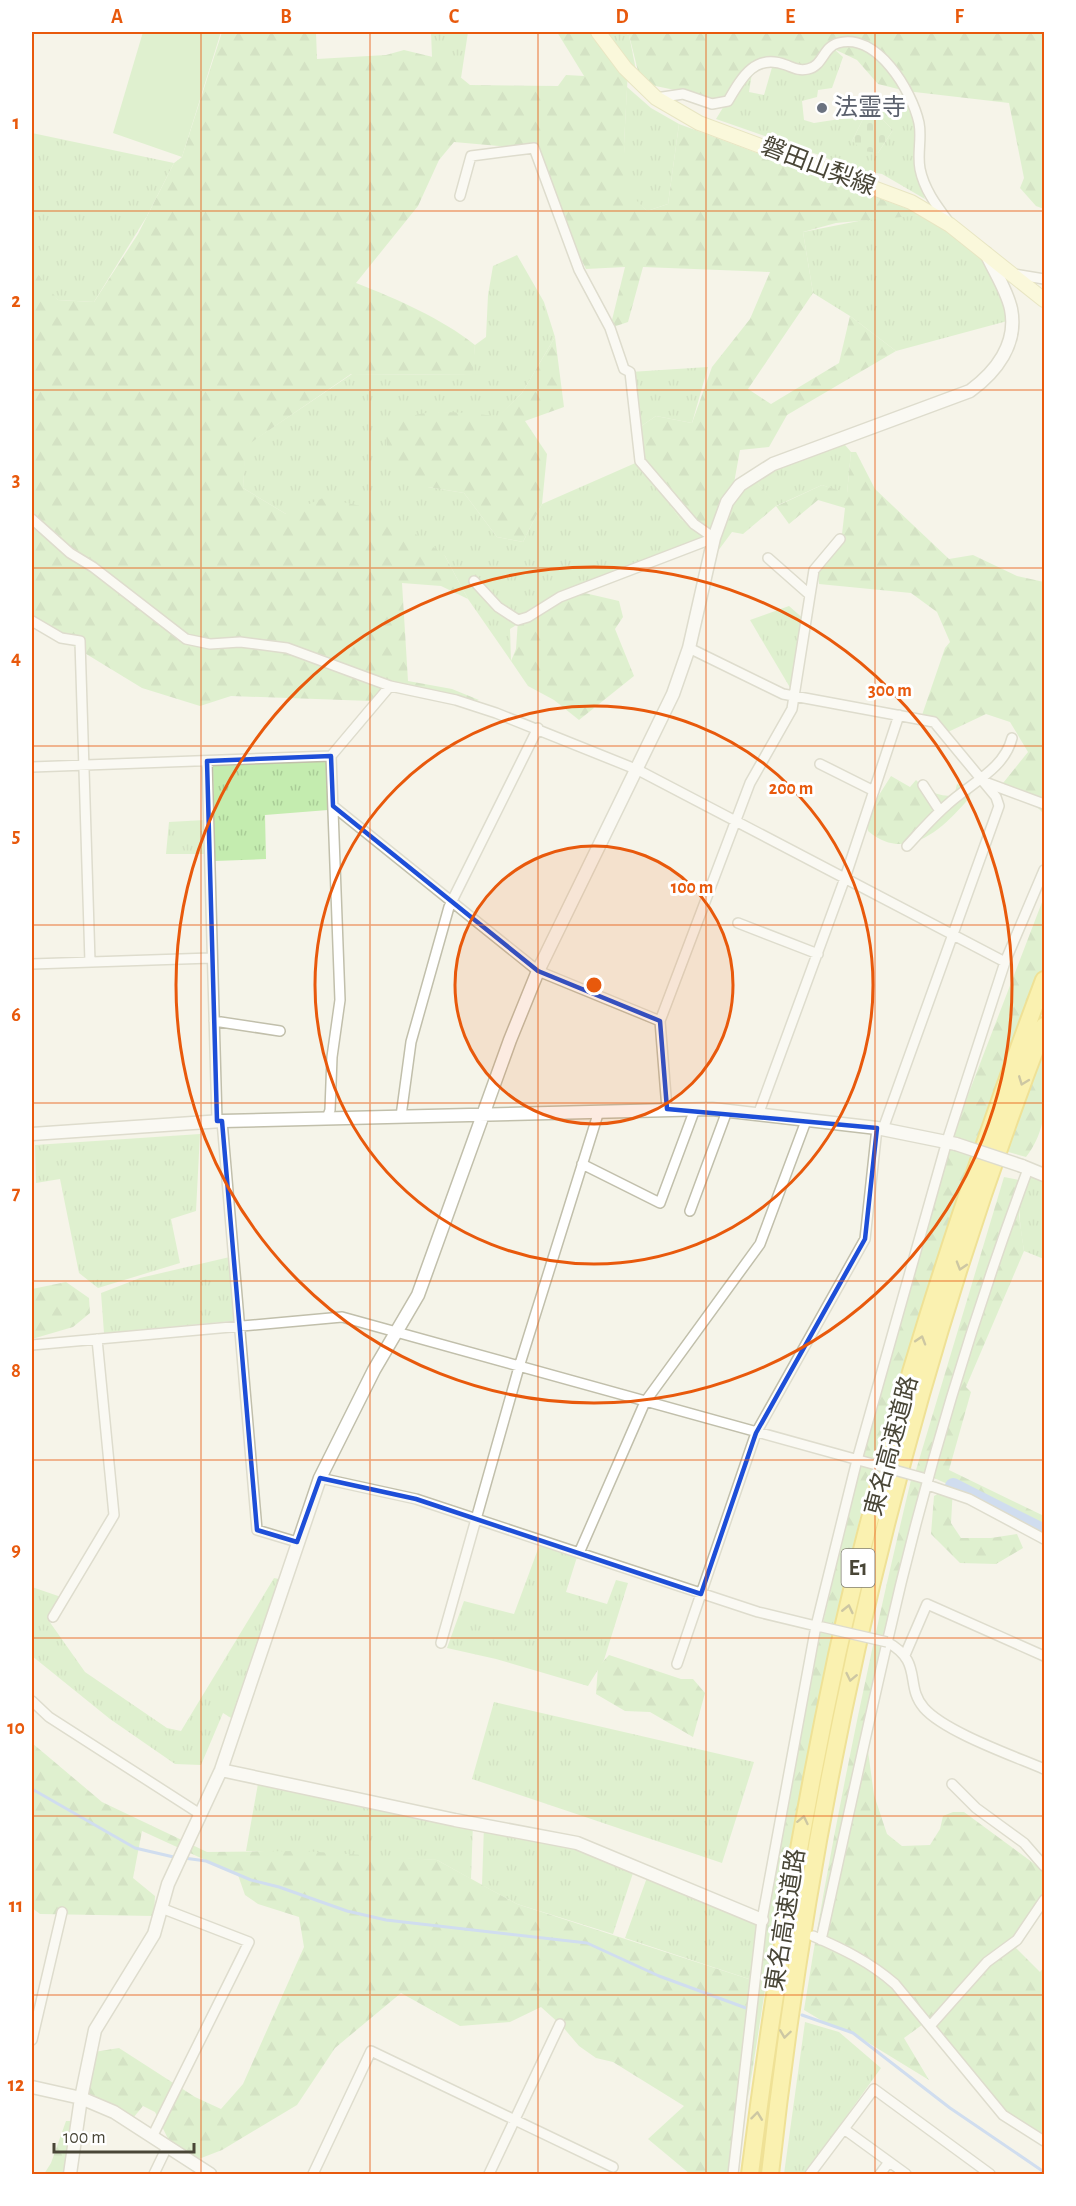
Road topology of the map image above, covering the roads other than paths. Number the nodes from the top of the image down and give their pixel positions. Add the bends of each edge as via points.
1 (598, 32) edge
2 (656, 98) junction
3 (460, 196) dead end
4 (950, 225) junction
5 (984, 250) junction
6 (1014, 274) junction
7 (1044, 279) edge
8 (1044, 300) edge
9 (32, 519) edge
10 (714, 538) junction
11 (840, 538) dead end
12 (768, 558) dead end
13 (474, 581) dead end
14 (810, 595) junction
15 (32, 621) edge
16 (689, 648) junction
17 (390, 686) junction
18 (795, 696) junction
19 (899, 715) junction
20 (538, 728) junction
21 (1012, 738) dead end
22 (331, 756) junction
23 (207, 761) junction
24 (820, 764) dead end
25 (84, 766) junction
26 (32, 767) edge
27 (638, 770) junction
28 (980, 780) junction
29 (923, 785) dead end
30 (874, 790) junction
31 (1044, 804) edge
32 (333, 806) junction
33 (940, 811) junction
34 (736, 821) junction
35 (908, 846) dead end
36 (1044, 870) edge
37 (845, 878) junction
38 (452, 901) junction
39 (738, 923) dead end
40 (954, 935) junction
41 (818, 954) junction
42 (211, 958) junction
43 (90, 962) junction
44 (1005, 962) junction
45 (32, 964) edge
46 (538, 971) junction
47 (1044, 980) edge
48 (660, 1020) junction
49 (213, 1021) junction
50 (1044, 1026) edge
51 (280, 1031) dead end
52 (667, 1109) junction
53 (695, 1109) junction
54 (599, 1111) junction
55 (727, 1111) junction
56 (484, 1114) junction
57 (758, 1115) junction
58 (401, 1116) junction
59 (327, 1118) junction
60 (220, 1121) junction
61 (806, 1121) junction
62 (880, 1129) junction
63 (32, 1134) edge
64 (951, 1142) junction
65 (582, 1164) junction
66 (1025, 1168) junction
67 (1044, 1175) edge
68 (690, 1211) dead end
69 (240, 1326) junction
70 (397, 1333) junction
71 (98, 1339) junction
72 (32, 1345) edge
73 (519, 1367) junction
74 (645, 1402) junction
75 (756, 1433) junction
76 (859, 1460) junction
77 (320, 1479) junction
78 (927, 1481) junction
79 (477, 1520) junction
80 (1044, 1539) edge
81 (297, 1542) junction
82 (579, 1553) junction
83 (701, 1594) junction
84 (53, 1617) dead end
85 (819, 1626) junction
86 (887, 1642) junction
87 (441, 1643) dead end
88 (905, 1655) junction
89 (1044, 1656) edge
90 (677, 1664) dead end
91 (32, 1701) edge
92 (1044, 1769) edge
93 (221, 1770) junction
94 (952, 1784) dead end
95 (200, 1814) junction
96 (1044, 1866) edge
97 (1044, 1900) edge
98 (161, 1908) junction
99 (62, 1912) dead end
100 (768, 1921) junction
101 (560, 2024) dead end
102 (930, 2026) junction
103 (32, 2040) edge
104 (32, 2087) edge
105 (81, 2098) junction
106 (515, 2119) junction
107 (844, 2129) junction
108 (152, 2137) junction
109 (1044, 2141) edge
110 (167, 2147) junction
111 (889, 2162) junction
112 (613, 2167) dead end
113 (70, 2175) edge
114 (154, 2175) edge
115 (210, 2175) edge
116 (313, 2175) edge
117 (489, 2175) edge
118 (733, 2175) edge
119 (750, 2175) edge
120 (770, 2175) edge
121 (810, 2175) edge
122 (880, 2175) edge
123 (906, 2175) edge
124 (990, 2175) edge

1 - 2 main road, 磐田山梨線 via 625,68
2 - 4 main road, 磐田山梨線 via 699,123 911,202
2 - 4 street via 683,94 712,104 728,101 750,68 762,62 805,70 815,67 829,47 859,42 896,72 906,91 919,123 920,168 928,193
3 - 10 street via 471,156 534,148 579,270 610,328 624,369 630,372 640,461 694,524
4 - 5 main road, 磐田山梨線
5 - 6 main road, 磐田山梨線
5 - 10 street via 1011,309 1006,350 991,376 970,391 756,473 727,502
6 - 7 street
6 - 8 main road, 磐田山梨線
9 - 17 street via 70,553 186,639 287,648
10 - 13 street via 560,597 518,620 498,607
10 - 16 street
11 - 14 street via 814,570
12 - 14 street
14 - 18 street
15 - 25 street via 61,638 80,641
16 - 18 street via 783,694
16 - 27 street via 674,694
17 - 20 street via 456,700
17 - 22 street
18 - 19 street
18 - 34 street via 792,709 750,783
19 - 28 street via 934,722
19 - 30 street
20 - 27 street
20 - 38 street
21 - 28 street via 1001,760
22 - 23 street
22 - 32 street
23 - 25 street
23 - 42 street
24 - 30 street
25 - 26 street
25 - 43 street
27 - 34 street
27 - 46 street
28 - 31 street
28 - 33 street
28 - 40 street via 999,806
29 - 33 street
30 - 37 street
32 - 38 street
32 - 59 street via 340,1000
33 - 35 street
34 - 37 street
34 - 48 street
36 - 44 street
37 - 40 street
37 - 41 street
38 - 46 street
38 - 58 street via 411,1042
39 - 41 street
40 - 44 street
40 - 62 street
41 - 57 street
42 - 43 street
42 - 49 street
43 - 45 street
44 - 64 street
46 - 48 street
46 - 56 street
119 -> 47 highway, 東名高速道路 / E1 via 801,1829 854,1584 912,1370 956,1227
48 - 52 street
49 - 51 street
49 - 60 street
50 -> 120 highway, 東名高速道路 / E1 via 971,1233 870,1588 816,1844 784,2041
52 - 53 street
52 - 54 street
53 - 55 street
53 - 65 street via 660,1203
54 - 56 street
54 - 65 street
55 - 57 street
55 - 68 street
56 - 58 street
56 - 70 street via 422,1286
57 - 61 street
58 - 59 street
59 - 60 street
60 - 63 street
60 - 69 street
61 - 62 street
61 - 74 street via 760,1244
62 - 64 street
62 - 75 street via 865,1239
64 - 66 street, bridge
64 - 76 street
65 - 73 street
66 - 67 street
66 - 78 street
69 - 70 street via 342,1317
69 - 71 street
69 - 81 street via 257,1530
70 - 73 street
70 - 77 street via 374,1370
71 - 72 street
71 - 84 street via 114,1515
73 - 74 street
73 - 79 street
74 - 75 street
74 - 82 street
75 - 76 street
75 - 83 street
76 - 78 street, bridge
76 - 85 street
77 - 79 street via 416,1499
77 - 81 street
78 - 80 street
78 - 86 street
79 - 82 street
79 - 87 street
81 - 93 street
82 - 83 street
83 - 85 street
83 - 90 street
85 - 86 street, bridge
85 - 100 street
86 - 88 street
86 - 102 street via 817,1938 879,1970
88 - 89 street via 927,1604
88 - 92 street via 922,1707 959,1731
91 - 95 street via 49,1717
93 - 95 street
93 - 100 street via 577,1843
94 - 96 street via 976,1808 1024,1843
95 - 98 street
97 - 102 street via 1017,1940 987,1962
98 - 105 street via 154,1934 95,2030
98 - 108 street via 249,1942
99 - 103 street
100 - 118 street
101 - 106 street
102 - 109 street via 1004,2115
104 - 105 street
105 - 108 street via 114,2112
105 - 113 street
106 - 112 street
106 - 116 street via 371,2050
106 - 117 street
107 - 111 street
107 - 121 street
107 - 124 street via 874,2089
108 - 110 street
110 - 114 street
110 - 115 street
111 - 122 street
111 - 123 street

